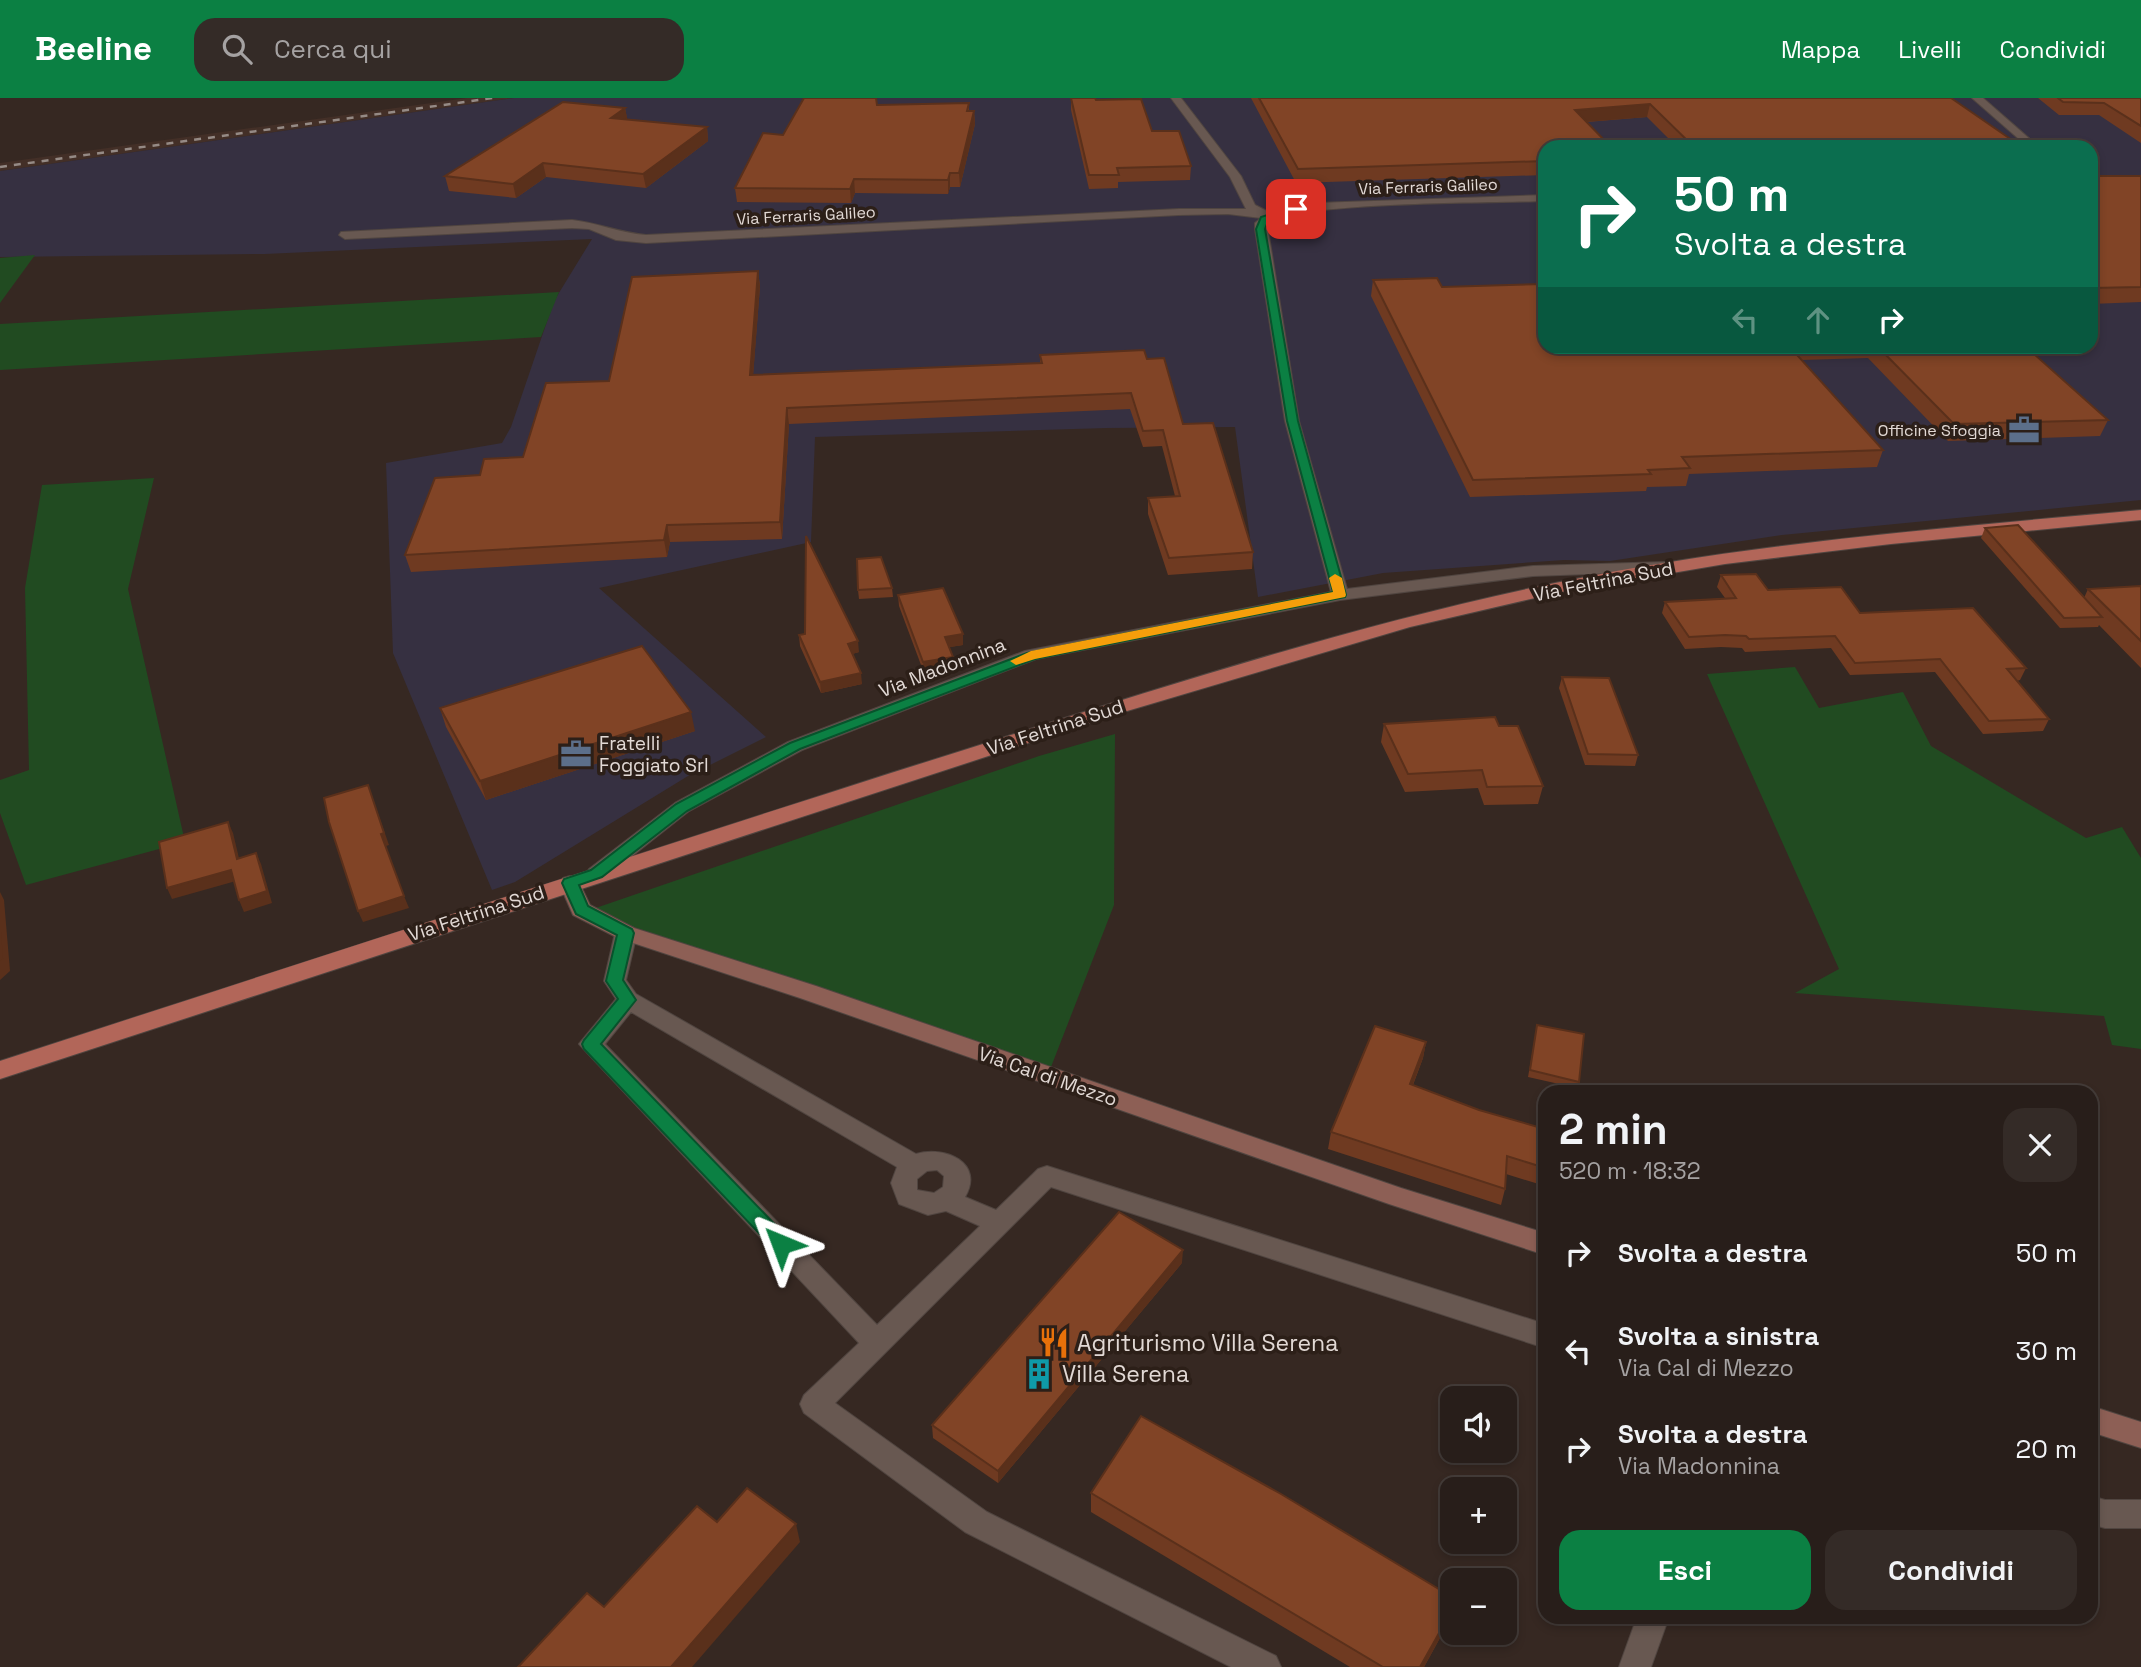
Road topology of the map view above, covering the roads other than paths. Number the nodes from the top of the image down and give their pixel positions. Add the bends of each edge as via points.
1 (1176, 98) edge
2 (1977, 98) edge
3 (2026, 140) edge
4 (1538, 198) edge
5 (1271, 215) junction
6 (345, 235) dead end
7 (2141, 515) edge
8 (1678, 566) junction
9 (1340, 595) junction
10 (596, 874) junction
11 (570, 883) junction
12 (626, 933) junction
13 (628, 1000) junction
14 (0, 1070) edge
15 (914, 1165) junction
16 (947, 1200) junction
17 (1000, 1223) junction
18 (1538, 1242) edge
19 (1538, 1333) edge
20 (877, 1343) junction
21 (2098, 1421) edge
22 (2141, 1435) edge
23 (2098, 1512) edge
24 (2141, 1514) edge
25 (1650, 1624) edge
26 (1265, 1667) edge
27 (1635, 1667) edge

1 - 5 street via 1235,176 1250,207
2 - 3 street
4 - 5 street, Via Ferraris Galileo via 1327,205
5 - 6 street, Via Ferraris Galileo via 1179,212 646,239 572,223
5 - 9 street via 1261,229 1292,421
7 - 8 main road, Via Feltrina Sud via 1844,543
8 - 9 street, Via Madonnina via 1533,571
8 - 10 main road, Via Feltrina Sud via 1482,604 1293,653
9 - 10 street, Via Madonnina via 1031,655 795,746 682,807
10 - 11 main road, Via Feltrina Sud
11 - 12 street, Via Cal di Mezzo via 581,910
11 - 14 main road, Via Feltrina Sud
12 - 13 street via 615,981
12 - 18 street, Via Cal di Mezzo
13 - 15 street
13 - 20 street via 590,1044
15 - 16 street via 932,1160 950,1165 958,1179
15 - 16 street via 903,1181 908,1197 925,1205
16 - 17 street
17 - 19 street via 1047,1176
17 - 20 street
20 - 26 street via 814,1404 976,1522
21 - 22 street
23 - 24 street
25 - 27 street

